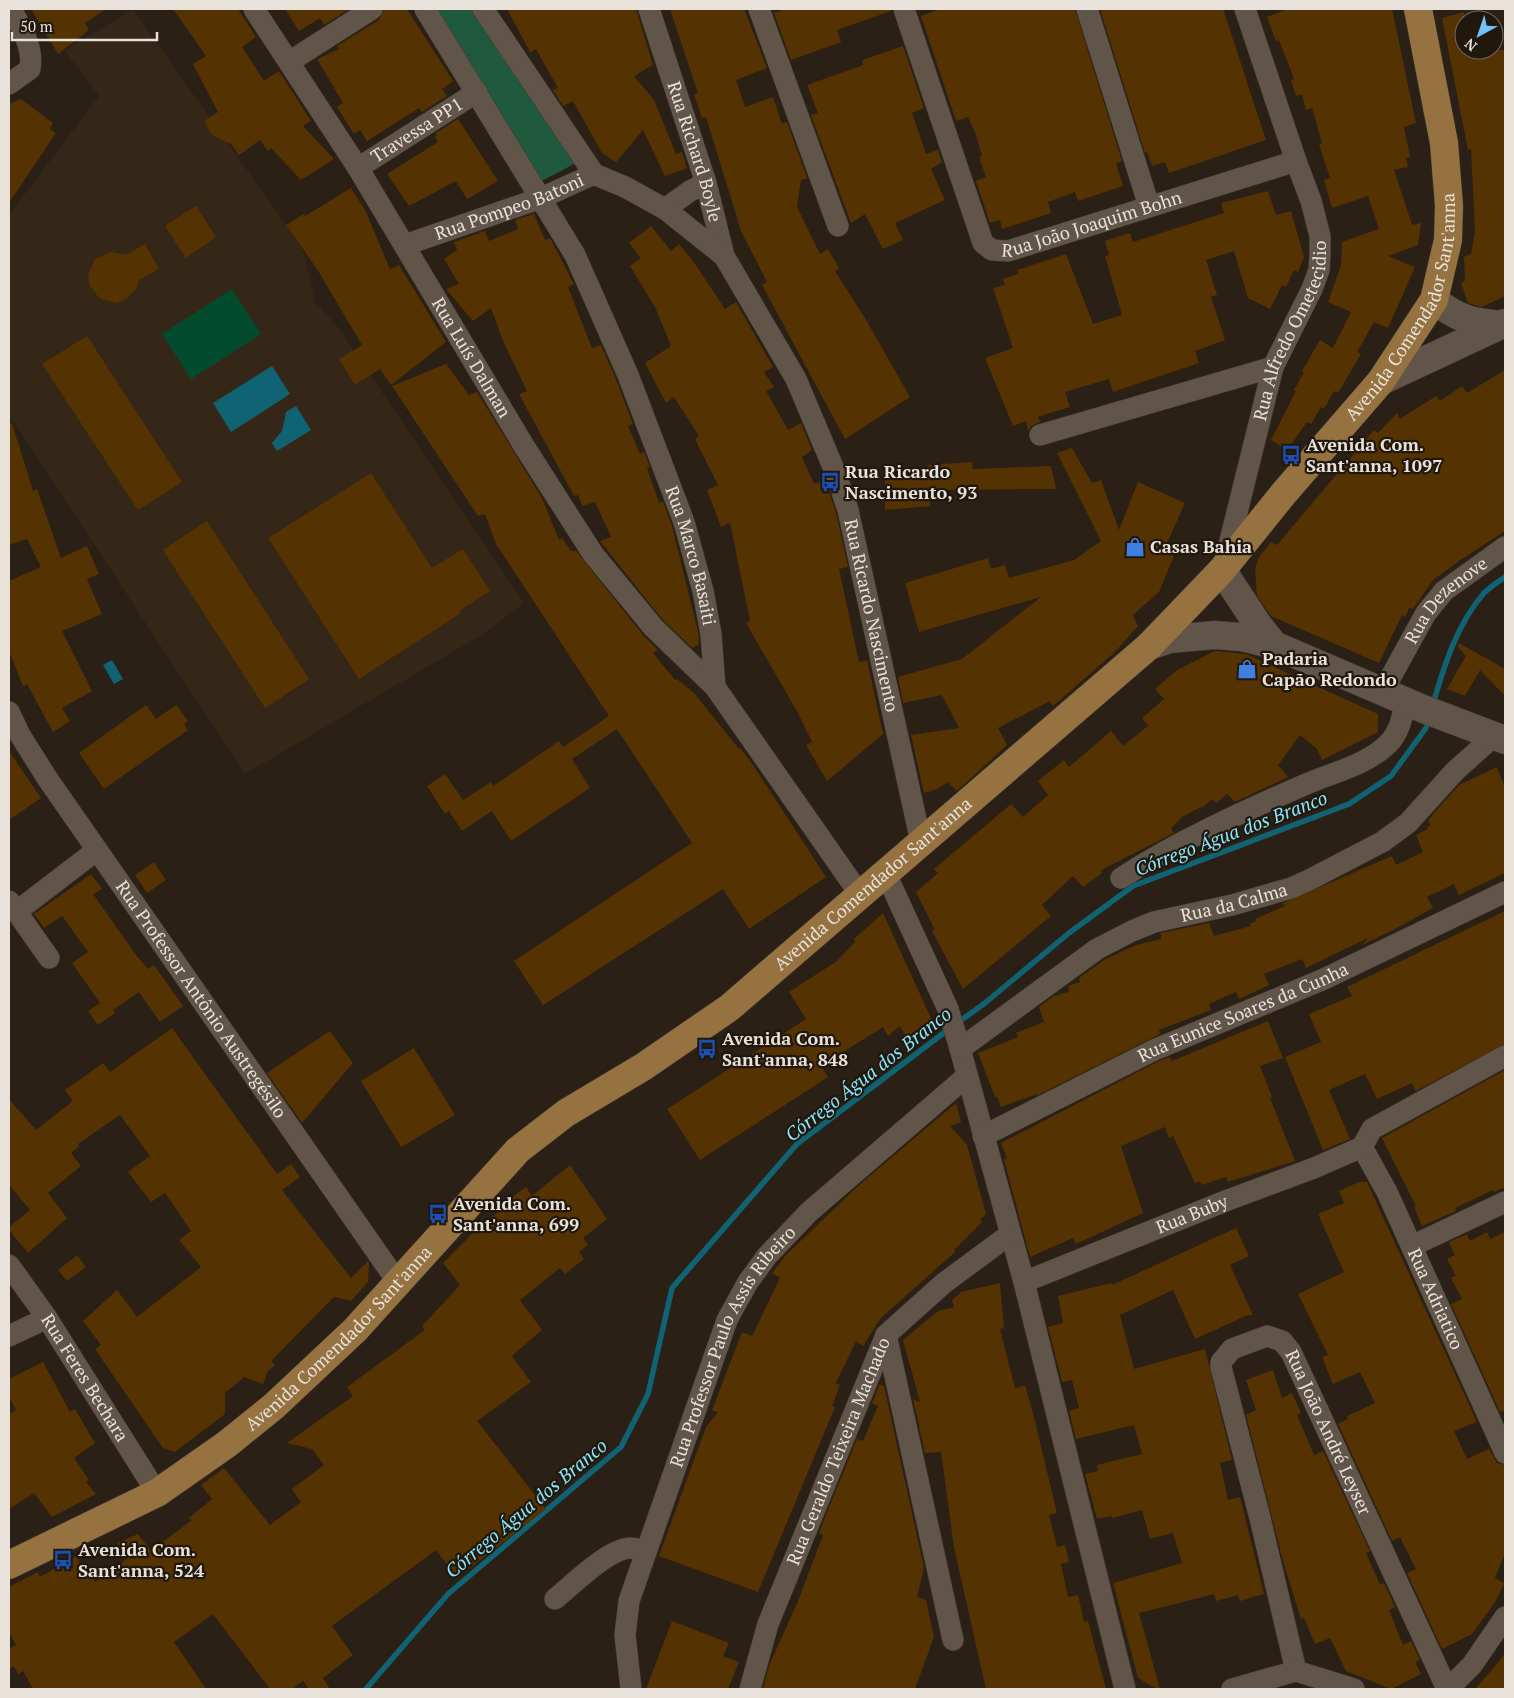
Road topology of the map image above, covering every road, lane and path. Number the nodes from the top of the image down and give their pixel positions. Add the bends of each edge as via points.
1 (12, 9) edge
2 (254, 9) edge
3 (372, 9) edge
4 (425, 9) edge
5 (483, 9) edge
6 (649, 9) edge
7 (759, 9) edge
8 (904, 9) edge
9 (1087, 9) edge
10 (1245, 9) edge
11 (1418, 9) edge
12 (289, 62) junction
13 (9, 84) edge
14 (477, 92) junction
15 (1296, 161) junction
16 (358, 168) junction
17 (594, 174) junction
18 (706, 183) junction
19 (541, 198) junction
20 (1149, 206) junction
21 (665, 209) junction
22 (838, 226) dead end
23 (405, 245) junction
24 (724, 256) junction
25 (746, 290) joint
26 (1434, 300) junction
27 (1503, 324) edge
28 (1273, 367) junction
29 (1381, 381) junction
30 (1040, 435) dead end
31 (1505, 547) edge
32 (1222, 570) junction
33 (1274, 645) junction
34 (1150, 646) junction
35 (715, 687) junction
36 (1401, 699) junction
37 (9, 712) edge
38 (1495, 737) edge
39 (921, 842) junction
40 (97, 850) junction
41 (886, 874) junction
42 (1121, 878) dead end
43 (1505, 892) edge
44 (861, 896) junction
45 (12, 906) edge
46 (49, 958) dead end
47 (959, 1047) junction
48 (1505, 1056) edge
49 (966, 1076) junction
50 (982, 1136) junction
51 (1362, 1147) junction
52 (1505, 1202) edge
53 (1010, 1235) junction
54 (1412, 1246) junction
55 (9, 1265) edge
56 (1024, 1282) junction
57 (399, 1284) junction
58 (47, 1318) junction
59 (886, 1335) junction
60 (9, 1336) edge
61 (1505, 1453) edge
62 (158, 1493) junction
63 (646, 1551) junction
64 (9, 1565) edge
65 (555, 1599) dead end
66 (1505, 1617) edge
67 (953, 1640) dead end
68 (1296, 1671) junction
69 (631, 1689) edge
70 (750, 1689) edge
71 (1125, 1689) edge
72 (1232, 1689) edge
73 (1354, 1689) edge
74 (1447, 1689) edge

1 - 13 street via 30,50 30,69
2 - 12 street, Rua Luís Dalman
3 - 12 street
4 - 14 street, Rua Marco Basaiti
5 - 17 street
6 - 18 street, Rua Richard Boyle
7 - 22 street
8 - 20 street, Rua João Joaquim Bohn via 983,243 992,250 1008,251
9 - 20 street
10 - 15 street, Rua Alfredo Ometecidio
11 - 26 main road, Avenida Comendador Sant'anna via 1444,143 1450,206 1448,240
12 - 16 street, Rua Luís Dalman
14 - 16 street, Travessa PP1
14 - 19 street, Rua Marco Basaiti
15 - 20 street, Rua João Joaquim Bohn
15 - 28 street, Rua Alfredo Ometecidio via 1320,236 1319,270
16 - 23 street, Rua Luís Dalman
17 - 19 street, Rua Pompeo Batoni
17 - 21 street, Rua Pompeo Batoni
18 - 21 street
18 - 24 street, Rua Richard Boyle
19 - 23 street, Rua Pompeo Batoni
19 - 35 street, Rua Marco Basaiti via 575,255 666,470 703,591 711,634
21 - 24 street, Rua Pompeo Batoni
23 - 35 street, Rua Luís Dalman via 524,446 593,554 653,627
24 - 25 street, Rua Richard Boyle
25 - 39 street, Rua Ricardo Nascimento via 796,378 836,474 852,529
26 - 27 main road via 1453,314 1472,322
26 - 29 main road, Avenida Comendador Sant'anna
27 - 29 main road
28 - 30 street
28 - 32 street, Rua Alfredo Ometecidio
29 - 32 main road, Avenida Comendador Sant'anna
31 - 36 street, Rua Dezenove via 1444,591 1426,613
32 - 33 main road
32 - 34 main road, Avenida Comendador Sant'anna
33 - 34 main road via 1241,636 1215,635 1170,639
33 - 36 main road
34 - 39 main road, Avenida Comendador Sant'anna
35 - 44 street
36 - 38 main road
36 - 42 street via 1397,733 1365,761 1206,830
37 - 40 street, Rua Professor Antônio Austregésilo via 47,778
38 - 47 street, Rua da Calma via 1455,771 1408,823 1382,842 1290,888 1154,922 1132,931 1097,949
39 - 41 main road, Avenida Comendador Sant'anna
40 - 45 street
40 - 57 street, Rua Professor Antônio Austregésilo
41 - 44 main road, Avenida Comendador Sant'anna
41 - 47 street via 948,1012
43 - 50 street, Rua Eunice Soares da Cunha via 1324,980 1154,1050
44 - 57 main road, Avenida Comendador Sant'anna via 729,1008 538,1133 518,1150
45 - 46 street
47 - 49 street
48 - 51 street via 1372,1129
49 - 50 street
49 - 63 street, Rua Professor Paulo Assis Ribeiro via 809,1212 766,1256 748,1282 727,1320
50 - 53 street
51 - 54 street, Rua Adriatico
51 - 56 street, Rua Buby
52 - 54 street
53 - 56 street
53 - 59 street, Rua Geraldo Teixeira Machado via 944,1283
54 - 61 street, Rua Adriatico
55 - 58 street, Rua Feres Bechara
56 - 71 street
57 - 62 main road, Avenida Comendador Sant'anna via 274,1406
58 - 60 street
58 - 62 street, Rua Feres Bechara
59 - 67 street
59 - 70 street, Rua Geraldo Teixeira Machado via 768,1624
62 - 64 main road, Avenida Comendador Sant'anna
63 - 65 street via 620,1550
63 - 69 street, Rua Professor Paulo Assis Ribeiro via 628,1601 625,1635
66 - 74 street via 1472,1665
68 - 72 street
68 - 73 street
68 - 74 street, Rua João André Leyser via 1221,1367 1221,1362 1232,1349 1267,1336 1282,1341 1291,1352

